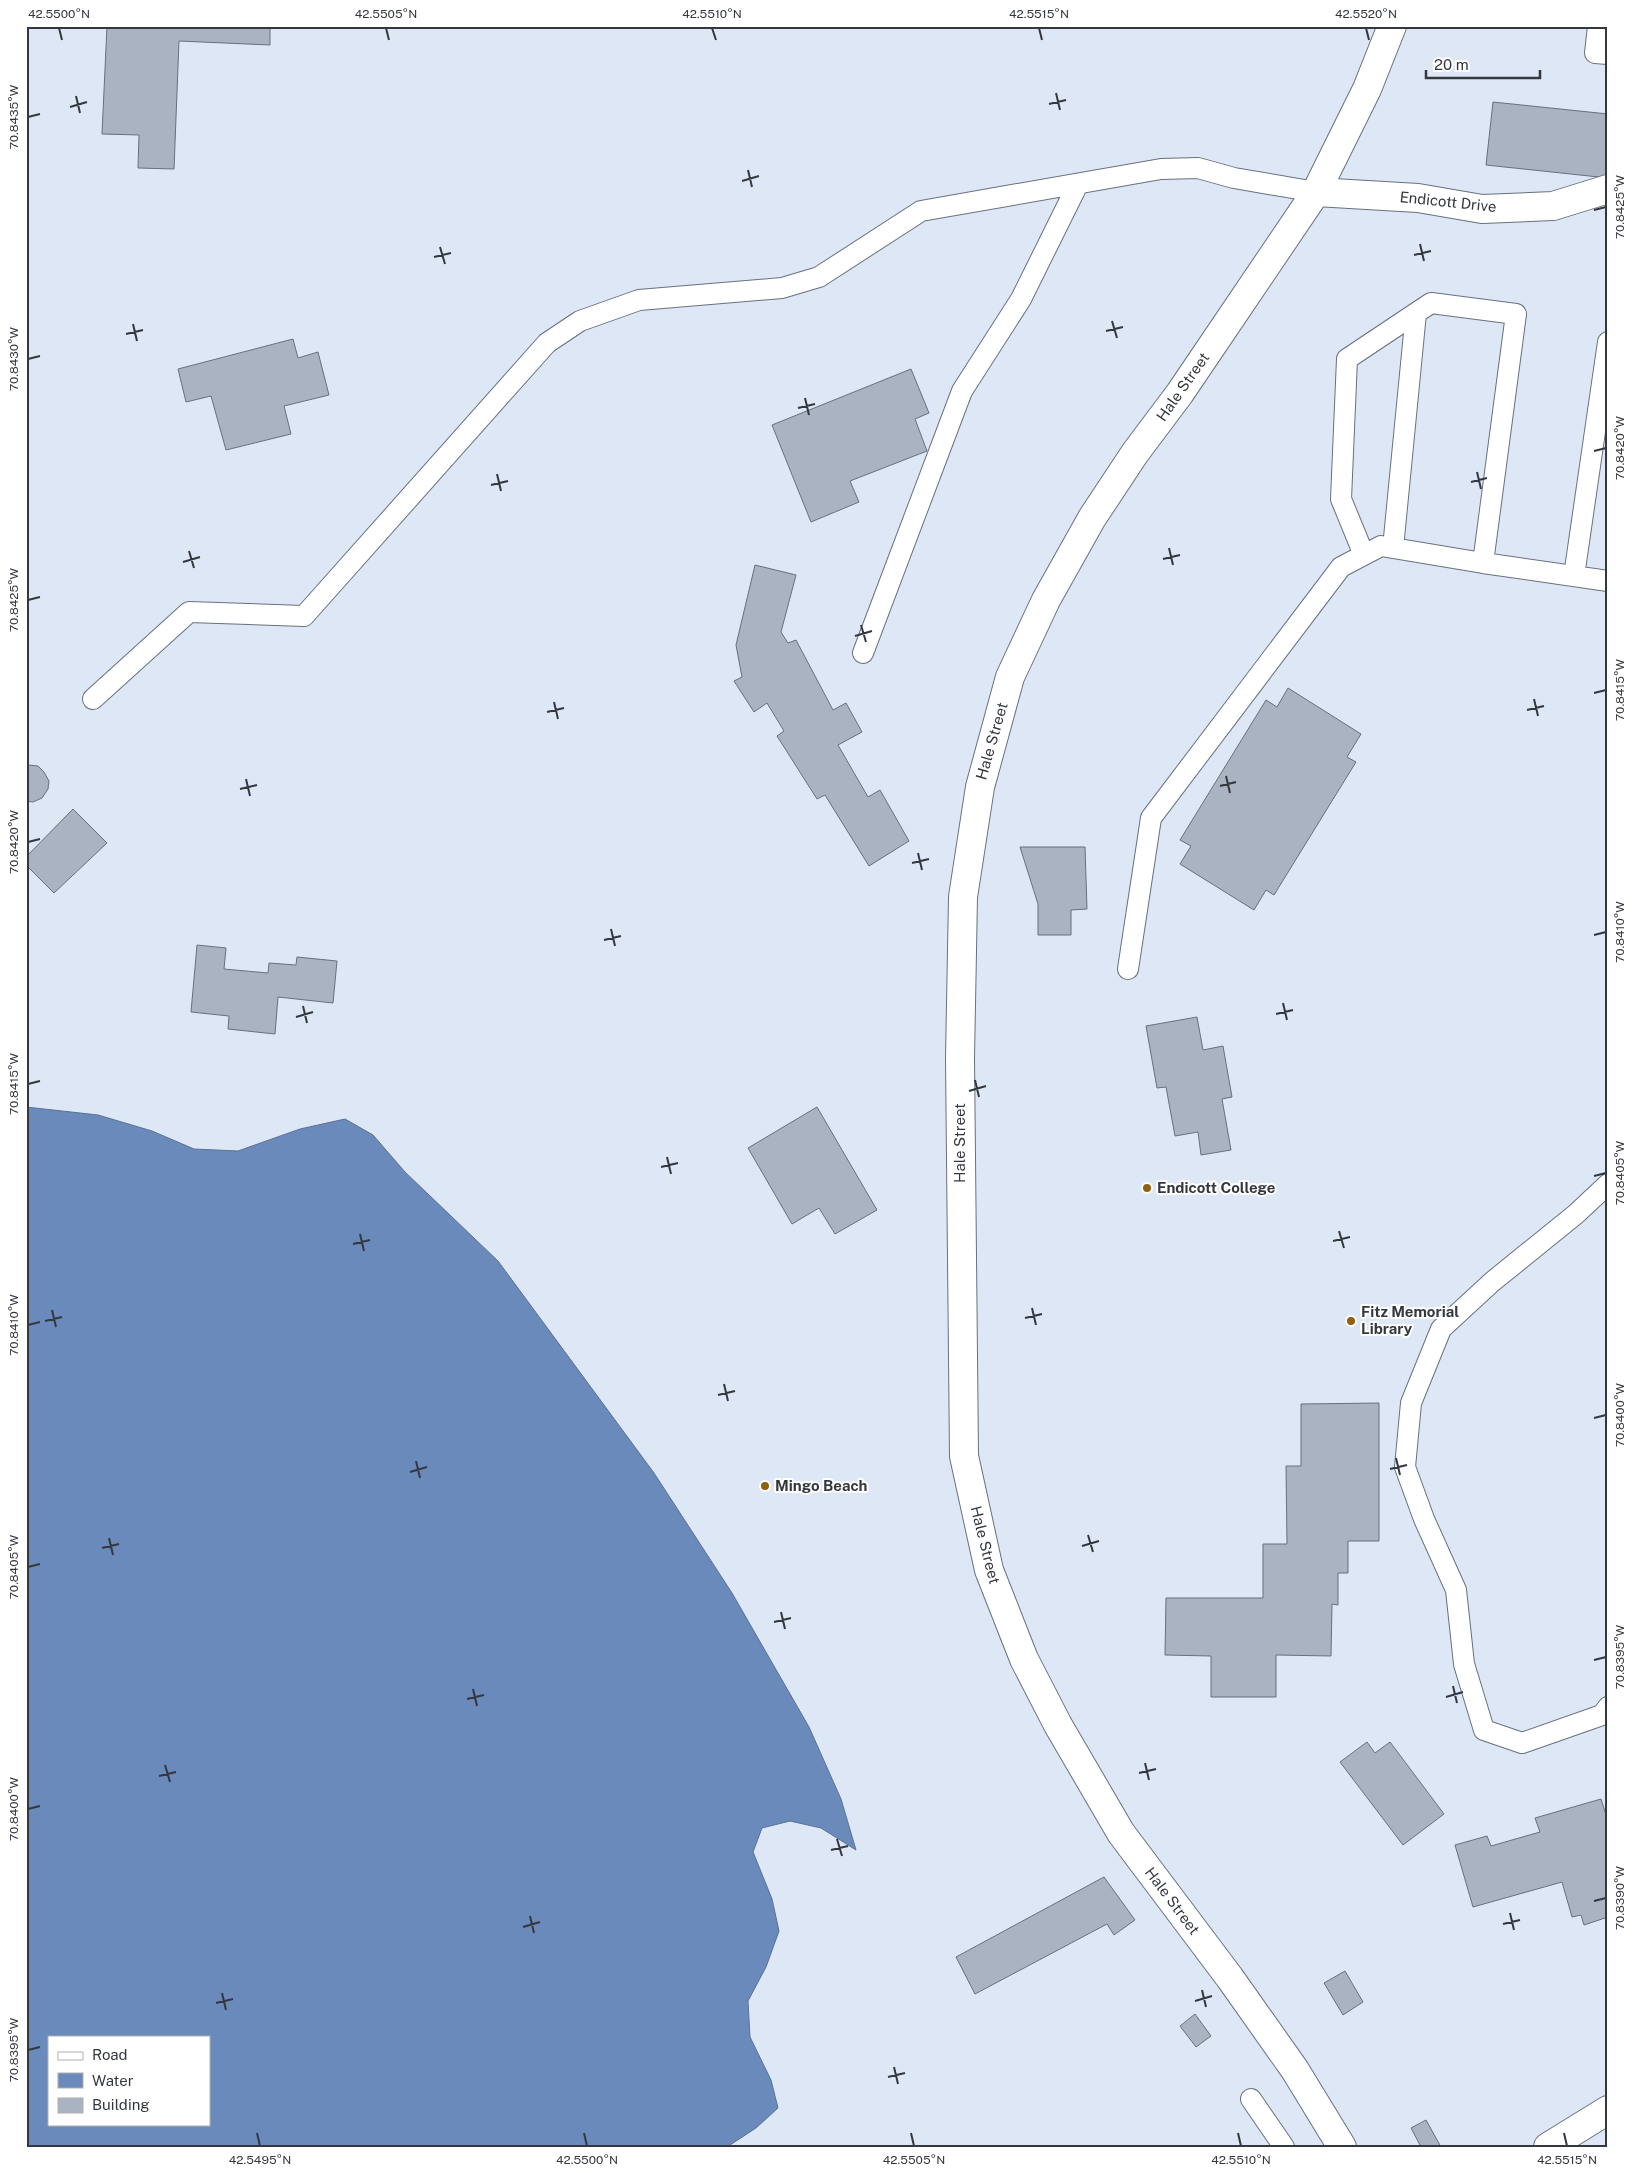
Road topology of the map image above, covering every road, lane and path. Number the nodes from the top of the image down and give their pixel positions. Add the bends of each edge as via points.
1 (1392, 26) edge
2 (1598, 26) edge
3 (1608, 54) edge
4 (1078, 184) junction
5 (1608, 188) edge
6 (1316, 192) junction
7 (1416, 313) junction
8 (1608, 342) edge
9 (1393, 548) junction
10 (1364, 555) junction
11 (1483, 563) junction
12 (1574, 576) junction
13 (1608, 581) edge
14 (863, 654) dead end
15 (93, 699) dead end
16 (1128, 969) dead end
17 (1608, 1184) edge
18 (1608, 1707) edge
19 (1250, 2099) dead end
20 (1608, 2110) edge
21 (1284, 2147) edge
22 (1342, 2147) edge
23 (1548, 2147) edge

1 - 6 main road, Hale Street via 1367,90
2 - 3 lane via 1596,53
4 - 6 lane via 1161,169 1198,168 1234,178
4 - 14 lane via 1021,298 962,391
4 - 15 lane via 921,211 819,277 782,288 639,300 580,321 547,343 304,616 189,612
5 - 6 main road, Endicott Drive via 1553,206 1482,209 1418,198
6 - 22 main road, Hale Street via 1092,518 1046,600 1010,677 980,787 963,897 960,1058 964,1456 988,1570 1024,1659 1058,1725 1121,1833 1296,2070
7 - 9 lane
7 - 10 lane via 1347,359 1341,499
7 - 11 lane via 1432,302 1516,314
8 - 12 lane
9 - 10 lane via 1381,546
9 - 11 lane
10 - 16 lane via 1341,567 1151,818
11 - 12 lane
12 - 13 lane
17 - 18 lane via 1441,1329 1411,1403 1405,1467 1424,1520 1456,1590 1464,1664 1484,1730 1522,1743 1602,1715
19 - 21 lane
20 - 23 main road

